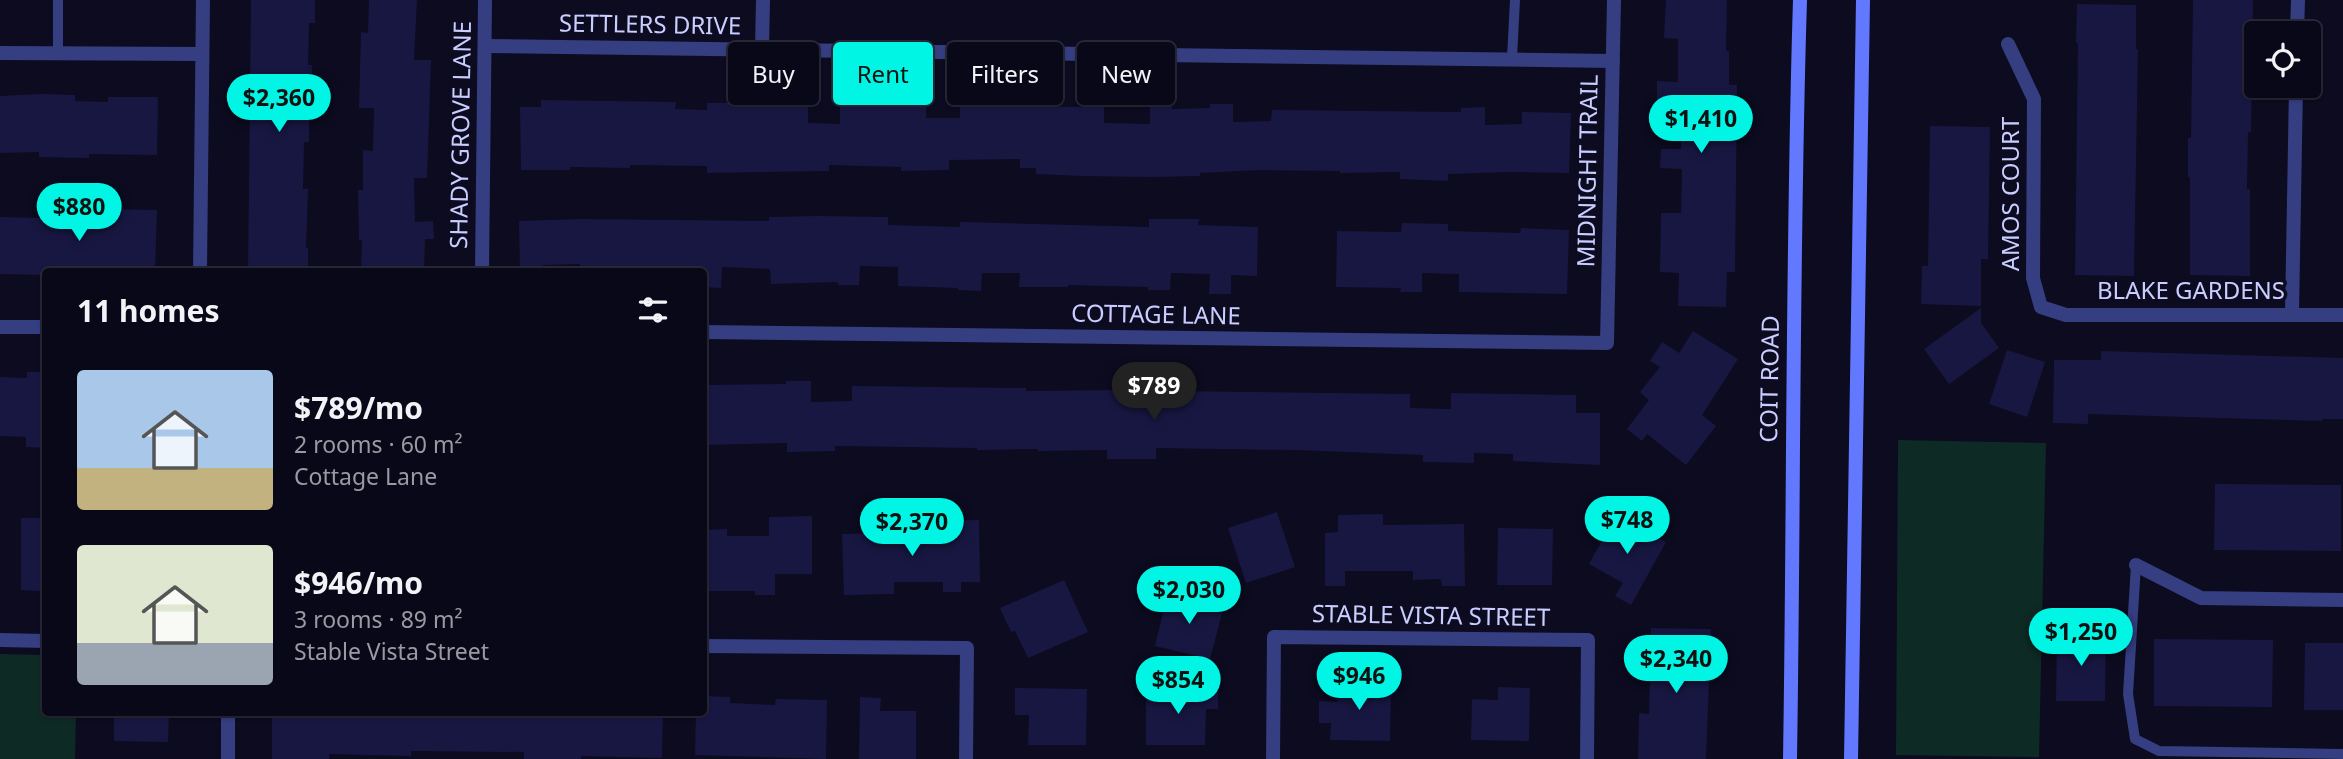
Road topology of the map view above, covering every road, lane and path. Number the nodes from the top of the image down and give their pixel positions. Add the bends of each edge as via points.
1 (58, 0) edge
2 (204, 0) edge
3 (485, 0) edge
4 (763, 0) edge
5 (1515, 0) edge
6 (1614, 0) edge
7 (1800, 0) edge
8 (1863, 0) edge
9 (2298, 0) edge
10 (2297, 21) edge
11 (762, 42) edge
12 (2008, 44) dead end
13 (485, 46) junction
14 (728, 50) edge
15 (819, 51) edge
16 (0, 53) edge
17 (58, 53) junction
18 (202, 54) junction
19 (1512, 58) junction
20 (1613, 61) junction
21 (2296, 98) edge
22 (200, 268) edge
23 (482, 268) edge
24 (2041, 307) joint
25 (2292, 313) junction
26 (2343, 315) edge
27 (0, 327) edge
28 (42, 327) edge
29 (707, 332) edge
30 (1607, 343) joint
31 (2136, 565) joint
32 (2343, 600) edge
33 (0, 640) edge
34 (42, 641) edge
35 (707, 646) edge
36 (228, 716) edge
37 (2343, 754) edge
38 (228, 759) edge
39 (966, 759) edge
40 (1273, 759) edge
41 (1587, 759) edge
42 (1790, 759) edge
43 (1851, 759) edge

1 - 17 lane
2 - 18 street
3 - 13 street, SHADY GROVE LANE
4 - 11 street
5 - 19 lane
6 - 20 street, MIDNIGHT TRAIL
7 - 42 main road, COIT ROAD
8 - 43 main road
9 - 10 street
12 - 24 street, AMOS COURT via 2034,99 2033,278
13 - 14 street, SETTLERS DRIVE
13 - 23 street, SHADY GROVE LANE
15 - 19 street, SETTLERS DRIVE
16 - 17 street
17 - 18 street
18 - 22 street
19 - 20 street, SETTLERS DRIVE
20 - 30 street, MIDNIGHT TRAIL
21 - 25 street
24 - 25 street, BLAKE GARDENS via 2066,315
25 - 26 street, BLAKE GARDENS
27 - 28 street
29 - 30 street, COTTAGE LANE
31 - 32 street via 2201,598
31 - 37 lane via 2128,694 2135,739 2159,751
33 - 34 street
35 - 39 street via 967,648
36 - 38 street
40 - 41 street, STABLE VISTA STREET via 1274,637 1588,640

